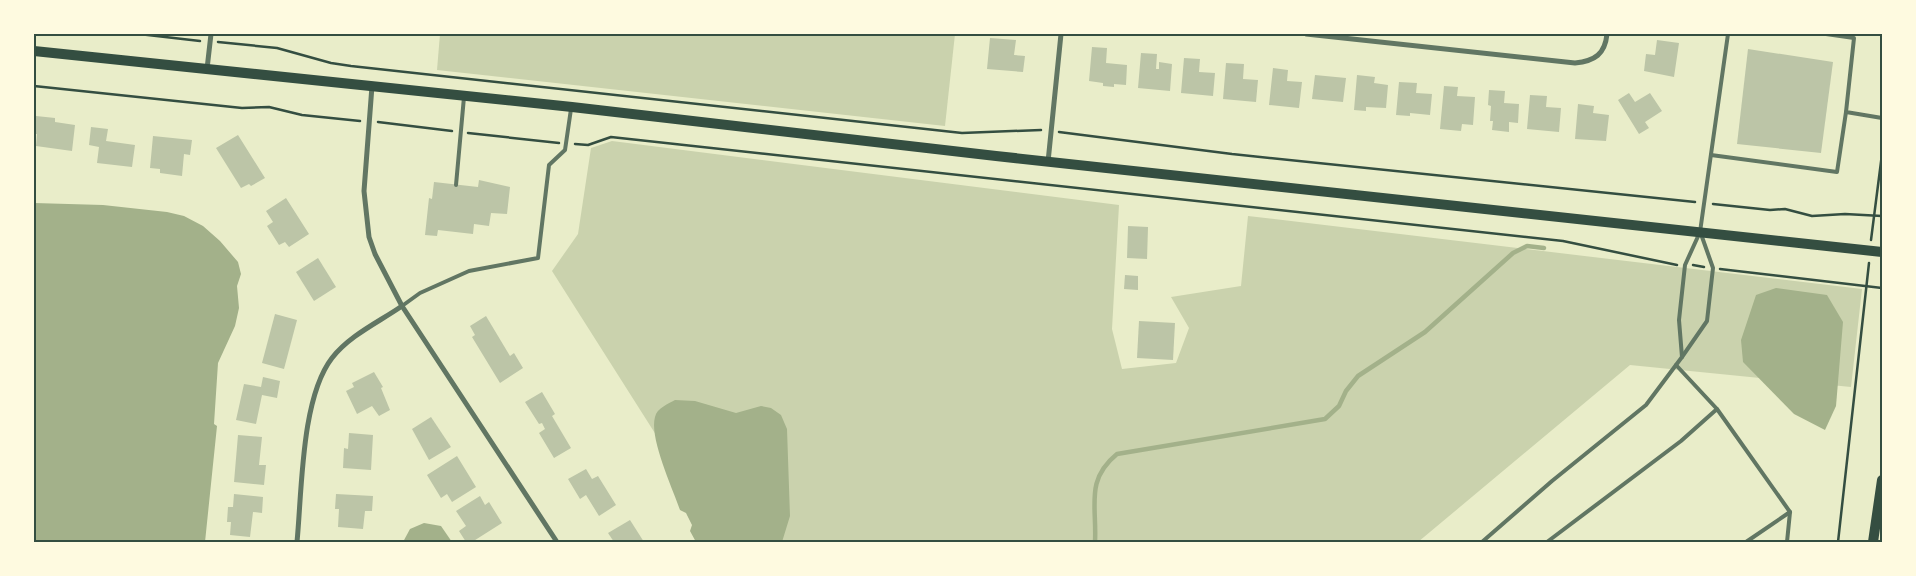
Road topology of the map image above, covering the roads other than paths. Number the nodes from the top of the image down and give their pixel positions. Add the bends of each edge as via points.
1 (211, 34) edge
2 (1061, 34) edge
3 (1306, 34) edge
4 (1607, 34) edge
5 (1728, 34) edge
6 (1826, 34) edge
7 (34, 51) edge
8 (206, 70) junction
9 (372, 86) junction
10 (464, 96) junction
11 (572, 107) junction
12 (1846, 112) junction
13 (1882, 118) edge
14 (1711, 155) junction
15 (1048, 162) junction
16 (456, 185) dead end
17 (1700, 232) junction
18 (1882, 252) edge
19 (402, 306) junction
20 (1682, 357) junction
21 (1676, 365) junction
22 (1717, 409) junction
23 (1882, 480) edge
24 (1790, 512) junction
25 (297, 542) edge
26 (556, 542) edge
27 (1482, 542) edge
28 (1547, 542) edge
29 (1746, 542) edge
30 (1787, 542) edge
31 (1873, 542) edge

1 - 8 street
2 - 15 street
3 - 4 street via 1568,62 1596,58 1604,48
5 - 14 lane
6 - 12 lane via 1854,38
7 - 8 main road
8 - 9 main road
9 - 10 main road
9 - 19 street via 366,146 365,208 375,254
10 - 11 main road
10 - 16 lane
11 - 15 main road
11 - 19 lane via 568,144 549,165 538,258 469,271 420,293
12 - 13 lane
12 - 14 lane via 1837,172
14 - 17 lane
15 - 17 main road
17 - 18 main road
17 - 20 lane via 1685,265 1679,320
17 - 20 lane via 1713,268 1707,321
19 - 25 street via 341,348 324,369 308,426
19 - 26 street
20 - 21 lane
21 - 22 lane
21 - 27 lane via 1646,405
22 - 24 lane
22 - 28 lane
23 - 31 main road
24 - 29 lane
24 - 30 lane

